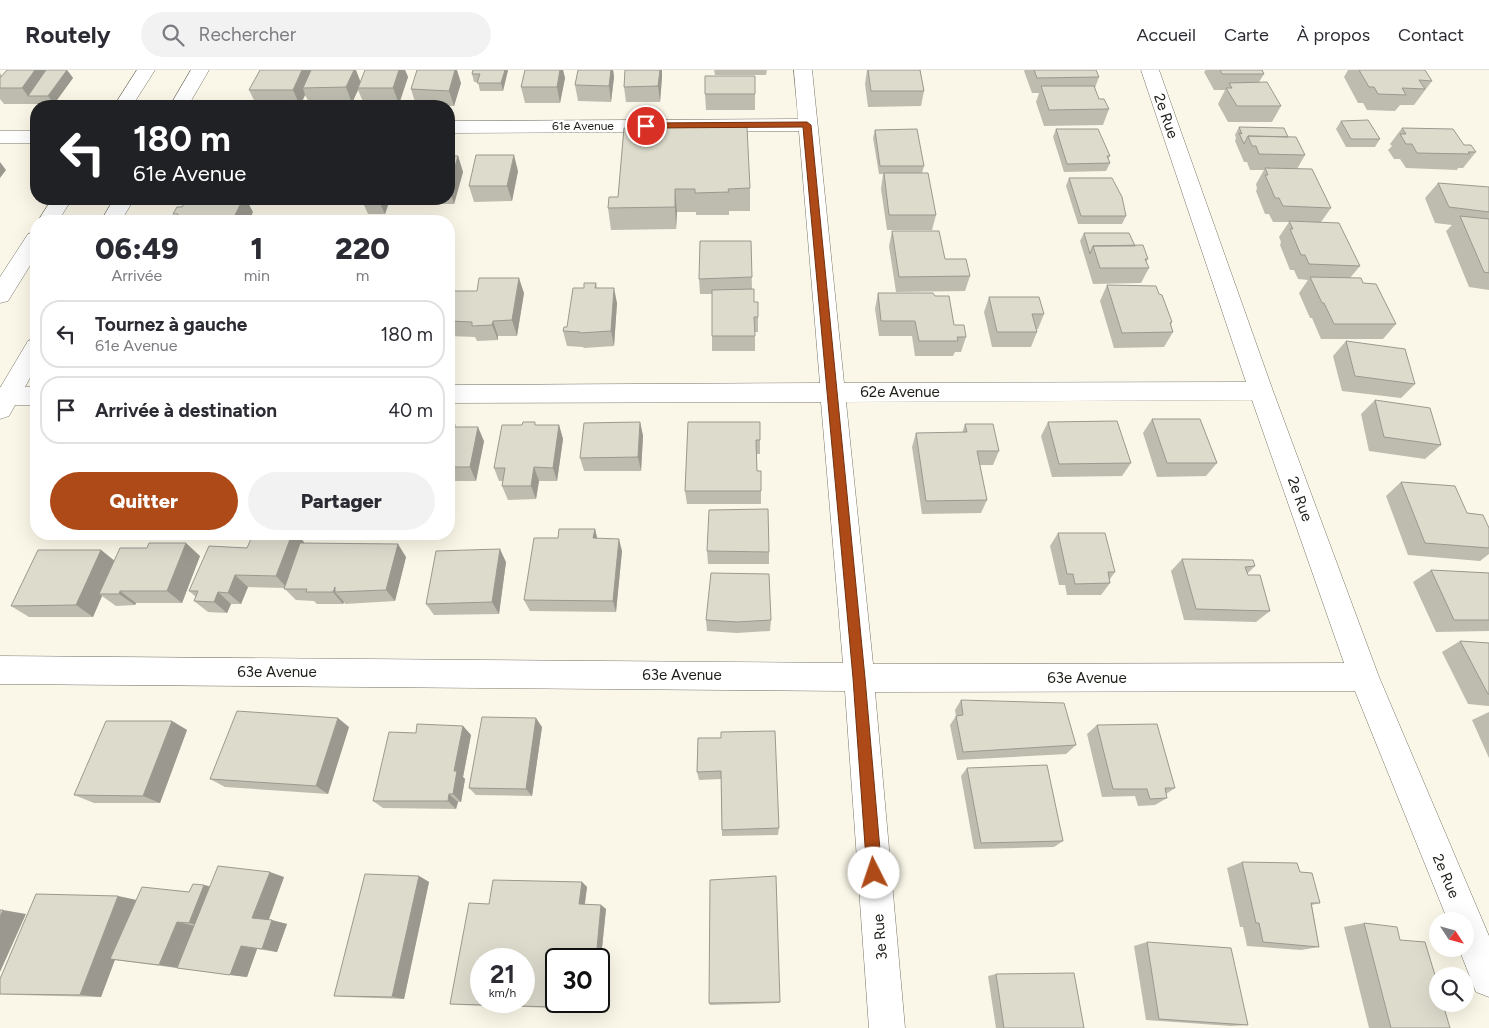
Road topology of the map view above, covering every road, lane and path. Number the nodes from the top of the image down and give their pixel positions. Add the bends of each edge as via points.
1 (146, 70) edge
2 (200, 70) edge
3 (803, 70) edge
4 (1150, 70) edge
5 (127, 100) edge
6 (182, 100) edge
7 (807, 125) junction
8 (455, 127) edge
9 (0, 137) edge
10 (30, 137) edge
11 (30, 248) edge
12 (0, 295) edge
13 (30, 357) edge
14 (1261, 391) junction
15 (832, 392) junction
16 (455, 394) edge
17 (30, 397) edge
18 (2, 401) edge
19 (0, 670) edge
20 (1364, 677) junction
21 (859, 678) junction
22 (1461, 912) edge
23 (1474, 943) edge
24 (1489, 979) edge
25 (887, 1028) edge

1 - 5 street
2 - 6 street
3 - 7 street, 3e Rue
4 - 14 street, 2e Rue
7 - 8 street, 61e Avenue
7 - 15 street, 3e Rue
9 - 10 street
11 - 12 street
13 - 18 street
14 - 15 street, 62e Avenue
14 - 20 street, 2e Rue
15 - 16 street, 62e Avenue
15 - 21 street, 3e Rue
17 - 18 street
19 - 21 street, 63e Avenue
20 - 21 street, 63e Avenue
20 - 22 street, 2e Rue
21 - 25 street, 3e Rue
23 - 24 street, 2e Rue

